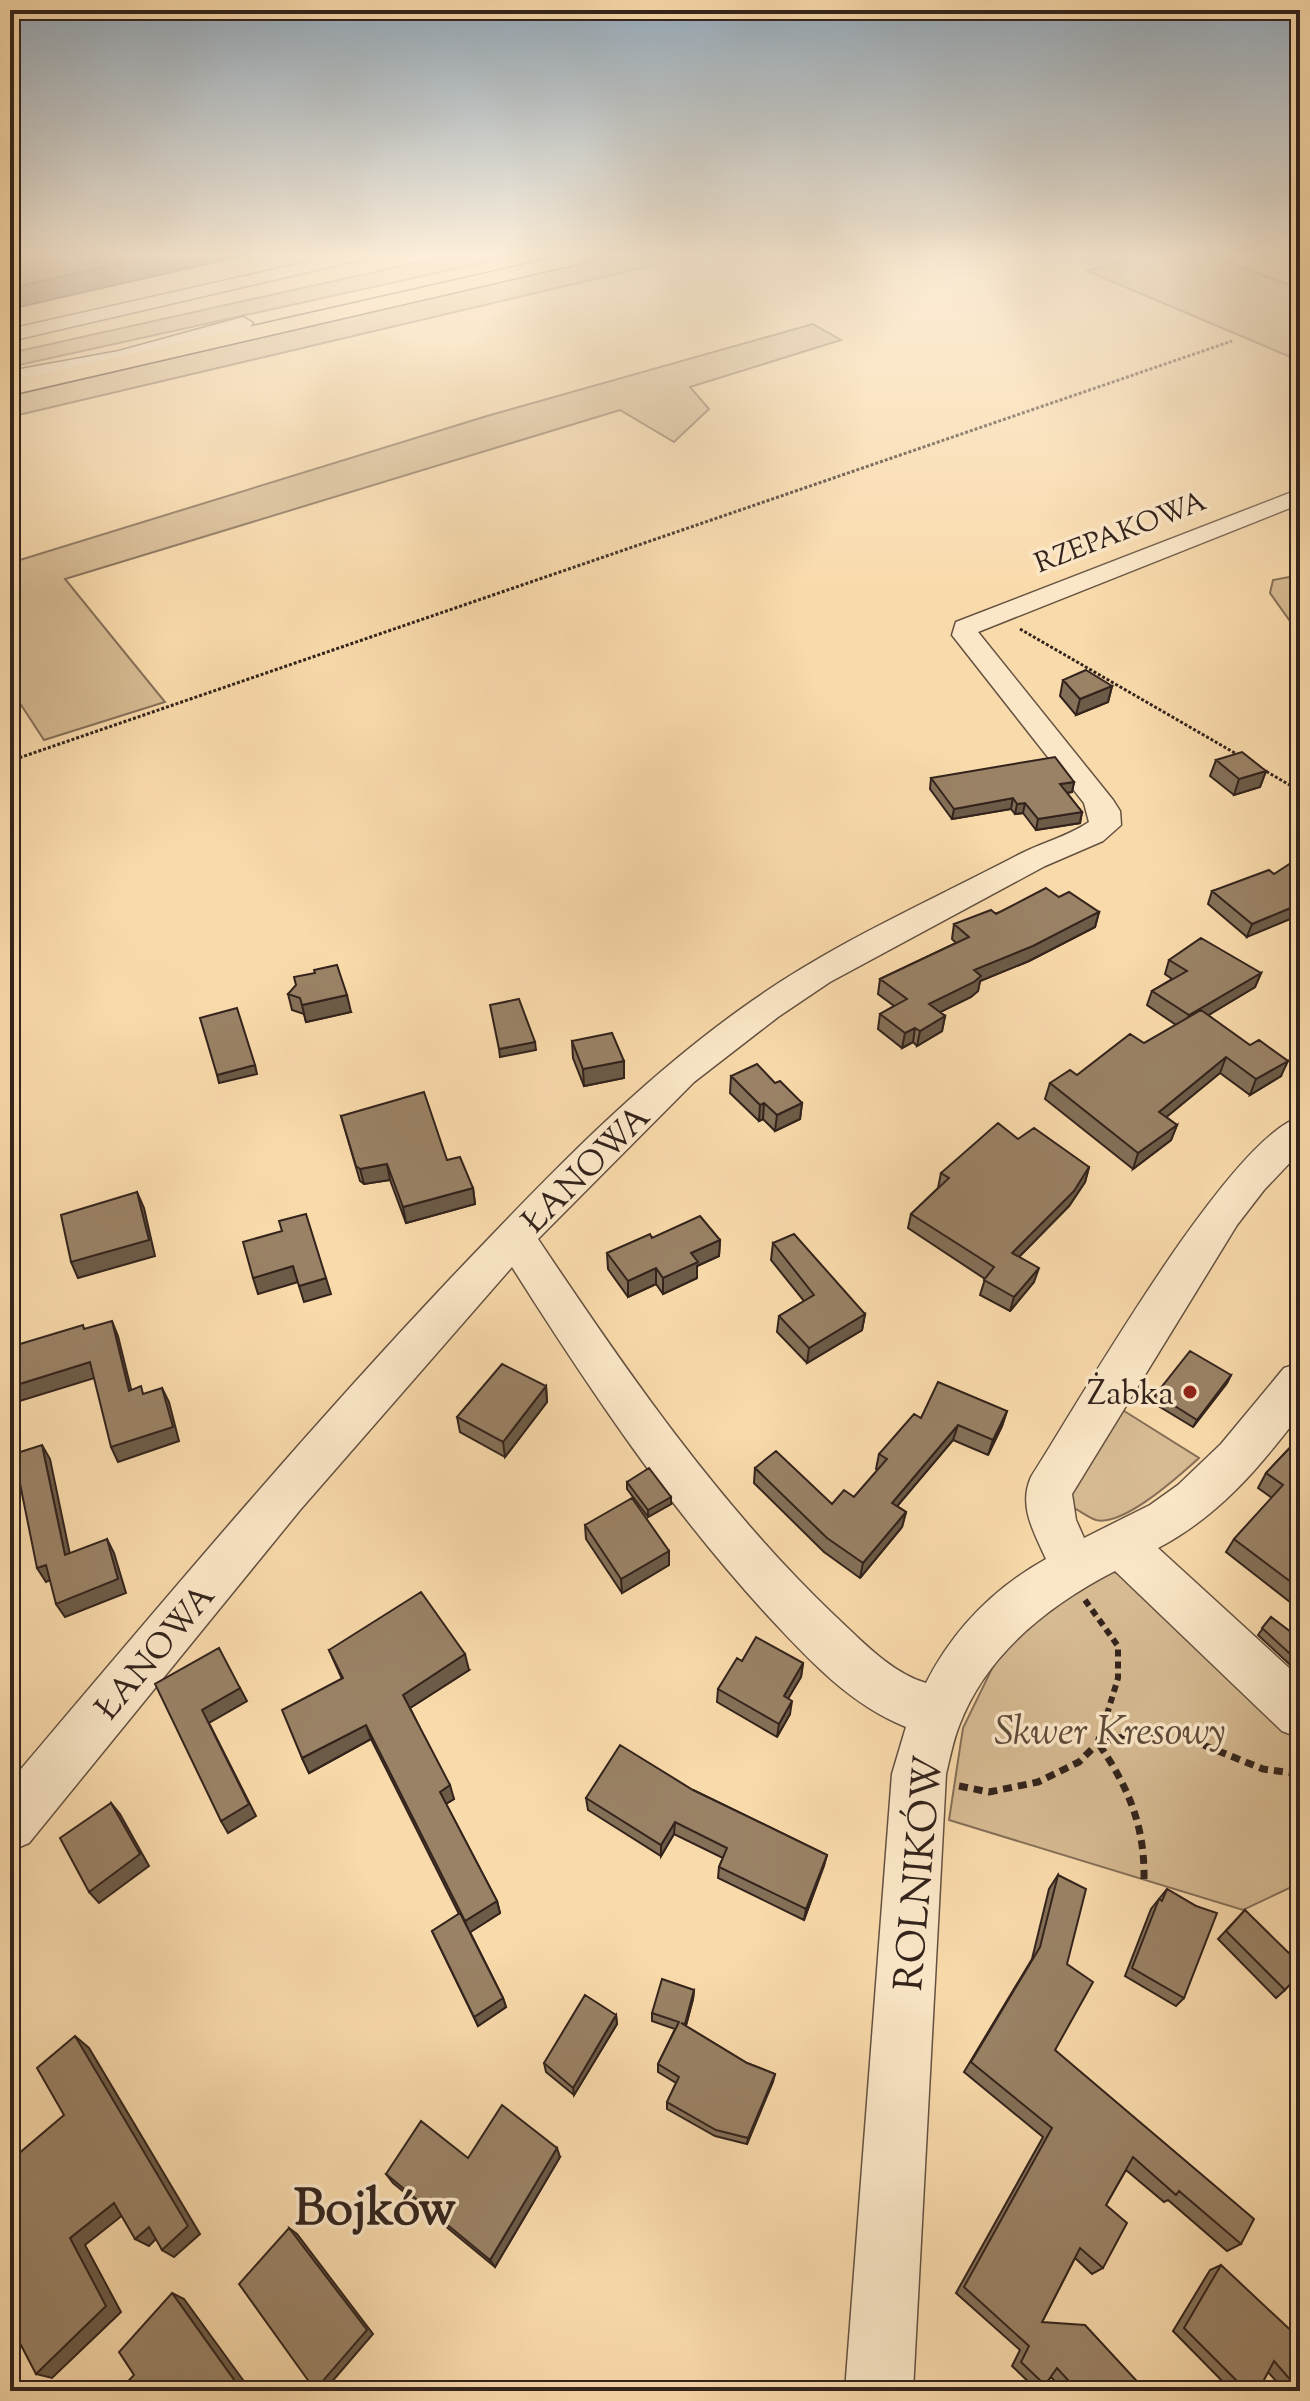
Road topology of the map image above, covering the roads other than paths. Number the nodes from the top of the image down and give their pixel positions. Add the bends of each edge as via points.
1 (58, 367) edge
2 (63, 367) edge
3 (83, 367) edge
4 (92, 367) edge
5 (10, 377) edge
6 (10, 388) edge
7 (1300, 496) edge
8 (980, 621) joint
9 (1300, 1131) edge
10 (515, 1237) junction
11 (1300, 1381) edge
12 (1091, 1569) junction
13 (938, 1712) junction
14 (1300, 1713) edge
15 (10, 1824) edge
16 (879, 2391) edge

1 - 5 highway
2 - 5 street
3 - 6 street
4 - 6 highway
7 - 8 street, RZEPAKOWA
8 - 10 street, ŁANOWA via 965,635 1098,800 1105,825 874,942 765,1009 681,1073
9 - 12 street via 1259,1166 1228,1206 1048,1492 1052,1520
10 - 13 street via 587,1349 687,1487 764,1579 875,1684 902,1701
10 - 15 street, ŁANOWA via 283,1495
11 - 12 street, ROLNIKÓW via 1196,1499
12 - 13 street, ROLNIKÓW via 1035,1592 995,1624
12 - 14 street
13 - 16 street, ROLNIKÓW via 919,1774

